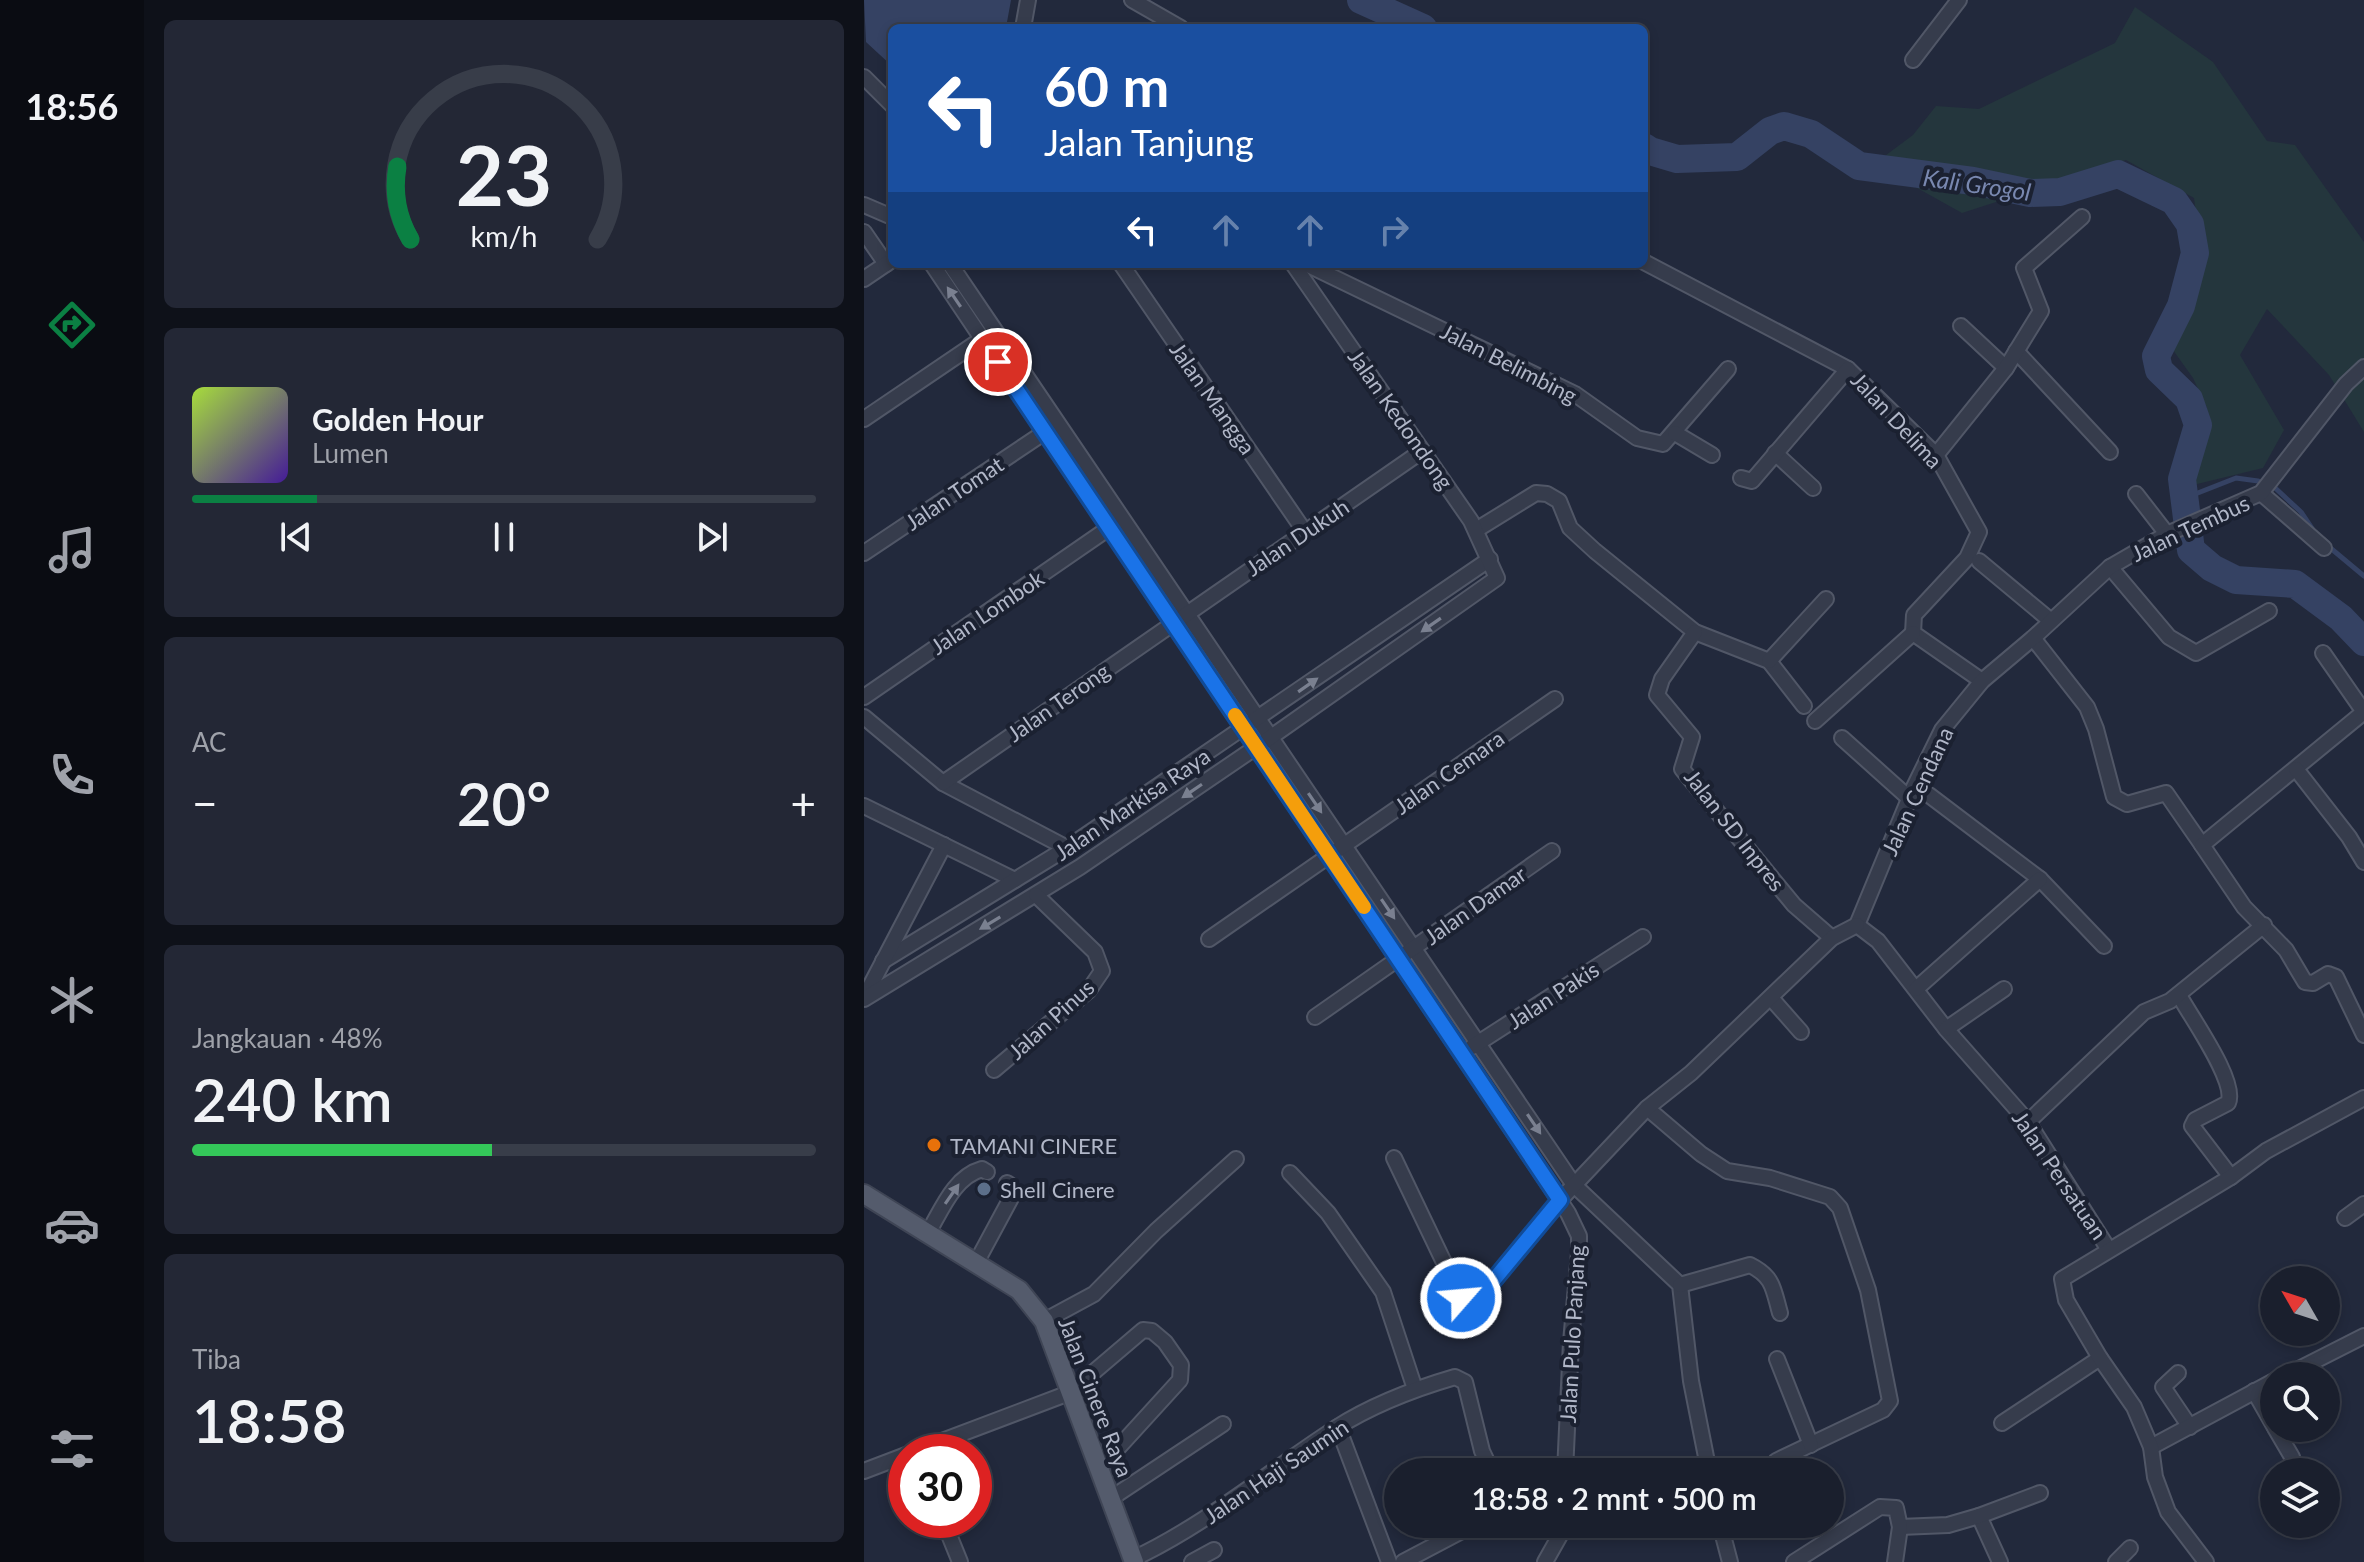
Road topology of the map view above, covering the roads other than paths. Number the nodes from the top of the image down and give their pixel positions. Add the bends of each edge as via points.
1 (1028, 0) edge
2 (1132, 0) edge
3 (1938, 0) edge
4 (1956, 4) edge
5 (1024, 24) edge
6 (1174, 24) edge
7 (1913, 60) dead end
8 (864, 77) edge
9 (888, 101) edge
10 (864, 205) edge
11 (888, 215) edge
12 (2082, 217) dead end
13 (864, 232) edge
14 (888, 261) edge
15 (888, 263) edge
16 (1648, 264) edge
17 (935, 268) edge
18 (953, 268) edge
19 (1124, 268) edge
20 (1296, 268) edge
21 (1314, 268) edge
22 (864, 279) edge
23 (1961, 326) dead end
24 (982, 339) junction
25 (2016, 351) junction
26 (2364, 367) edge
27 (2006, 368) junction
28 (1728, 369) dead end
29 (1848, 369) junction
30 (864, 419) edge
31 (1045, 432) junction
32 (1675, 433) junction
33 (1422, 451) junction
34 (2110, 452) dead end
35 (1775, 453) junction
36 (1712, 455) dead end
37 (1936, 455) junction
38 (1741, 478) dead end
39 (1813, 488) dead end
40 (2261, 493) junction
41 (2136, 494) dead end
42 (1109, 528) junction
43 (1476, 530) junction
44 (1305, 532) junction
45 (2171, 532) junction
46 (2324, 548) dead end
47 (864, 553) edge
48 (1490, 559) junction
49 (1979, 561) dead end
50 (2110, 567) junction
51 (1495, 580) joint
52 (1826, 599) dead end
53 (2269, 611) dead end
54 (1186, 612) junction
55 (2051, 621) junction
56 (1172, 622) junction
57 (1695, 632) junction
58 (1913, 633) junction
59 (2036, 642) junction
60 (2323, 653) dead end
61 (1769, 661) junction
62 (2053, 675) dead end
63 (1982, 681) junction
64 (864, 697) edge
65 (1555, 699) dead end
66 (1804, 706) dead end
67 (864, 717) edge
68 (1259, 719) junction
69 (1815, 721) dead end
70 (1244, 729) junction
71 (1271, 737) junction
72 (1842, 738) dead end
73 (1256, 747) junction
74 (2296, 769) junction
75 (943, 783) junction
76 (1929, 795) dead end
77 (1910, 799) junction
78 (864, 806) edge
79 (944, 845) junction
80 (1344, 845) junction
81 (2202, 845) junction
82 (1067, 848) junction
83 (1552, 851) dead end
84 (1329, 855) junction
85 (2364, 862) edge
86 (2040, 879) junction
87 (1015, 880) junction
88 (1036, 895) junction
89 (1857, 925) junction
90 (2264, 925) junction
91 (1643, 937) dead end
92 (1832, 938) junction
93 (1209, 939) dead end
94 (2104, 946) dead end
95 (1414, 948) junction
96 (1398, 959) junction
97 (883, 961) junction
98 (1916, 989) junction
99 (2004, 989) dead end
100 (2179, 995) junction
101 (1771, 998) junction
102 (864, 999) edge
103 (1315, 1017) dead end
104 (1946, 1029) junction
105 (1801, 1032) dead end
106 (2364, 1035) edge
107 (1478, 1043) junction
108 (1462, 1053) junction
109 (994, 1070) dead end
110 (2364, 1098) edge
111 (1647, 1108) junction
112 (2028, 1122) junction
113 (1394, 1158) dead end
114 (1236, 1159) dead end
115 (987, 1172) dead end
116 (1290, 1173) dead end
117 (2231, 1177) junction
118 (1007, 1183) dead end
119 (1574, 1185) junction
120 (864, 1194) edge
121 (1560, 1200) junction
122 (2364, 1204) edge
123 (2345, 1218) dead end
124 (928, 1233) junction
125 (2109, 1250) junction
126 (976, 1263) junction
127 (1680, 1285) junction
128 (1780, 1313) dead end
129 (1044, 1321) junction
130 (2364, 1336) edge
131 (2100, 1358) junction
132 (1777, 1359) dead end
133 (2313, 1362) edge
134 (2178, 1373) dead end
135 (2260, 1388) edge
136 (1415, 1389) junction
137 (2254, 1391) junction
138 (1069, 1393) junction
139 (2260, 1401) edge
140 (2002, 1423) dead end
141 (1223, 1424) dead end
142 (1338, 1427) junction
143 (2190, 1427) junction
144 (961, 1434) edge
145 (2284, 1442) edge
146 (1811, 1445) junction
147 (2151, 1447) junction
148 (2292, 1457) dead end
149 (1485, 1458) edge
150 (1566, 1458) edge
151 (1706, 1458) edge
152 (1783, 1458) edge
153 (888, 1462) edge
154 (1097, 1464) junction
155 (864, 1471) edge
156 (2040, 1493) dead end
157 (1110, 1499) junction
158 (1979, 1516) junction
159 (1900, 1527) junction
160 (950, 1538) edge
161 (1448, 1538) edge
162 (1558, 1538) edge
163 (1724, 1538) edge
164 (2130, 1548) dead end
165 (1214, 1550) dead end
166 (1134, 1561) edge
167 (960, 1562) edge
168 (1192, 1562) edge
169 (1389, 1562) edge
170 (1403, 1562) edge
171 (1545, 1562) edge
172 (1730, 1562) edge
173 (1794, 1562) edge
174 (1895, 1562) edge
175 (2000, 1562) edge
176 (2116, 1562) edge
177 (2206, 1562) edge

1 - 5 street
2 - 6 street
3 - 4 street
4 - 7 street
8 - 9 street
10 - 11 street
12 - 25 street via 2024,268 2041,311
13 - 14 street
15 - 22 street
16 - 29 street, Jalan Delima
24 -> 17 street, Jalan Pulo Panjang
18 - 54 street
19 - 44 street, Jalan Mangga
20 - 33 street, Jalan Kedondong
21 - 32 street, Jalan Belimbing via 1575,394 1637,438 1663,444
23 - 27 street
24 - 30 street
24 - 31 street, Jalan Pulo Panjang
25 - 27 street
25 - 34 street
26 - 40 street, Jalan Tembus
27 - 37 street
28 - 32 street
29 - 35 street
29 - 37 street, Jalan Delima
31 - 42 street, Jalan Pulo Panjang
31 - 47 street, Jalan Tomat
32 - 36 street
33 - 43 street, Jalan Kedondong
33 - 44 street, Jalan Dukuh
35 - 38 street via 1752,481
35 - 39 street
37 - 58 street, Jalan Delima via 1979,532 1967,558 1914,615
40 - 45 street, Jalan Tembus
40 - 46 street
41 - 45 street
42 - 56 street, Jalan Pulo Panjang
42 - 64 street, Jalan Lombok
43 - 48 street, Jalan Kedondong
43 - 57 street via 1536,493 1547,494 1559,501 1570,528
44 - 54 street, Jalan Dukuh
45 - 50 street, Jalan Tembus
48 - 51 street, Jalan Kedondong
68 -> 48 street, Jalan Markisa Raya
49 - 55 street
50 - 53 street via 2169,637 2196,653
50 - 55 street, Jalan Tembus
51 -> 71 street, Jalan Markisa Raya
52 - 61 street
54 - 56 street, Jalan Dukuh
54 - 68 street
55 - 59 street, Jalan Tembus
56 - 70 street, Jalan Pulo Panjang
56 - 75 street, Jalan Terong
57 - 61 street
57 - 92 street, Jalan SD Inpres via 1657,695 1692,737 1682,769 1794,905
58 - 63 street
58 - 69 street
59 - 62 street via 2037,653
59 - 63 street, Jalan Cendana
59 - 81 street via 2087,707 2114,797 2127,804 2166,793
60 - 74 street via 2364,712
61 - 66 street
63 - 77 street, Jalan Cendana via 1942,730
65 - 80 street, Jalan Cemara
67 - 75 street
68 - 70 street, Jalan Markisa Raya
68 - 71 street
70 - 73 street, Jalan Pulo Panjang
70 - 82 street, Jalan Markisa Raya
71 - 73 street, Jalan Markisa Raya
71 -> 80 street
72 - 77 street
73 - 84 street, Jalan Pulo Panjang
73 -> 88 street, Jalan Markisa Raya
74 - 81 street
74 - 85 street
75 - 82 street
76 - 86 street
77 - 89 street, Jalan Cendana
78 - 79 street
79 - 87 street
79 - 97 street
80 - 84 street
80 -> 95 street
81 - 90 street via 2244,907
82 - 87 street, Jalan Markisa Raya
83 - 95 street, Jalan Damar
84 - 93 street
84 - 96 street, Jalan Pulo Panjang
86 - 94 street
86 - 98 street
87 - 97 street, Jalan Markisa Raya
88 -> 102 street, Jalan Markisa Raya
88 - 109 street, Jalan Pinus via 1095,952 1102,971 1089,990
89 - 92 street
89 - 98 street, Jalan Persatuan via 1878,941
90 - 100 street
90 - 106 street via 2305,982 2328,974 2336,977
91 - 107 street, Jalan Pakis
92 - 101 street
95 - 96 street, Jalan Damar
95 - 107 street
96 - 103 street, Jalan Damar
96 - 108 street, Jalan Pulo Panjang
97 - 102 street, Jalan Markisa Raya
98 - 104 street, Jalan Persatuan
99 - 104 street
100 - 112 street via 2144,1012
100 - 117 street via 2218,1060 2230,1094 2228,1103 2192,1126
101 - 105 street
101 - 111 street
104 - 112 street, Jalan Persatuan
107 - 108 street, Jalan Pakis
107 -> 119 street
108 - 121 street, Jalan Pulo Panjang
110 - 117 street via 2266,1151
111 - 119 street
111 - 146 street via 1727,1171 1830,1197 1840,1208 1868,1290 1890,1401 1883,1410
112 - 125 street, Jalan Persatuan
113 - 121 street via 1461,1298 1470,1302 1478,1299
114 - 129 street via 1094,1294
124 -> 115 street via 968,1174
116 - 136 street via 1328,1213 1383,1292
117 - 125 street
118 - 126 street via 1011,1198
119 - 121 street
119 - 127 street
120 - 124 main road, Jalan Cinere Raya
121 - 150 street, Jalan Pulo Panjang via 1579,1236
122 - 123 street
124 - 126 main road, Jalan Cinere Raya
125 - 131 street, Jalan Persatuan via 2062,1279 2066,1300
126 - 129 main road, Jalan Cinere Raya via 1019,1290
127 - 128 street via 1750,1265 1771,1281
127 - 151 street
129 - 138 main road, Jalan Cinere Raya
130 - 133 street
131 - 140 street
131 - 147 street, Jalan Persatuan via 2134,1407
132 - 146 street
134 - 143 street via 2163,1387
135 - 137 street
136 - 142 street, Jalan Haji Saumin
136 - 149 street, Jalan Haji Saumin via 1455,1377 1465,1382
137 - 139 street
137 - 143 street
138 - 144 street
138 - 154 main road, Jalan Cinere Raya
138 - 154 street via 1143,1330 1165,1342 1181,1365 1180,1380
141 - 157 street
142 - 166 street, Jalan Haji Saumin via 1221,1509
142 - 169 street
143 - 147 street
145 - 148 street
146 - 152 street
147 - 177 street, Jalan Persatuan via 2168,1512
153 - 155 street
154 - 157 main road, Jalan Cinere Raya
156 - 158 street
157 - 166 main road, Jalan Cinere Raya
158 - 159 street via 1948,1525
158 - 175 street
159 - 173 street via 1896,1508 1880,1507
159 - 174 street
160 - 167 street
161 - 170 street
162 - 171 street
163 - 172 street
164 - 176 street
165 - 168 street

